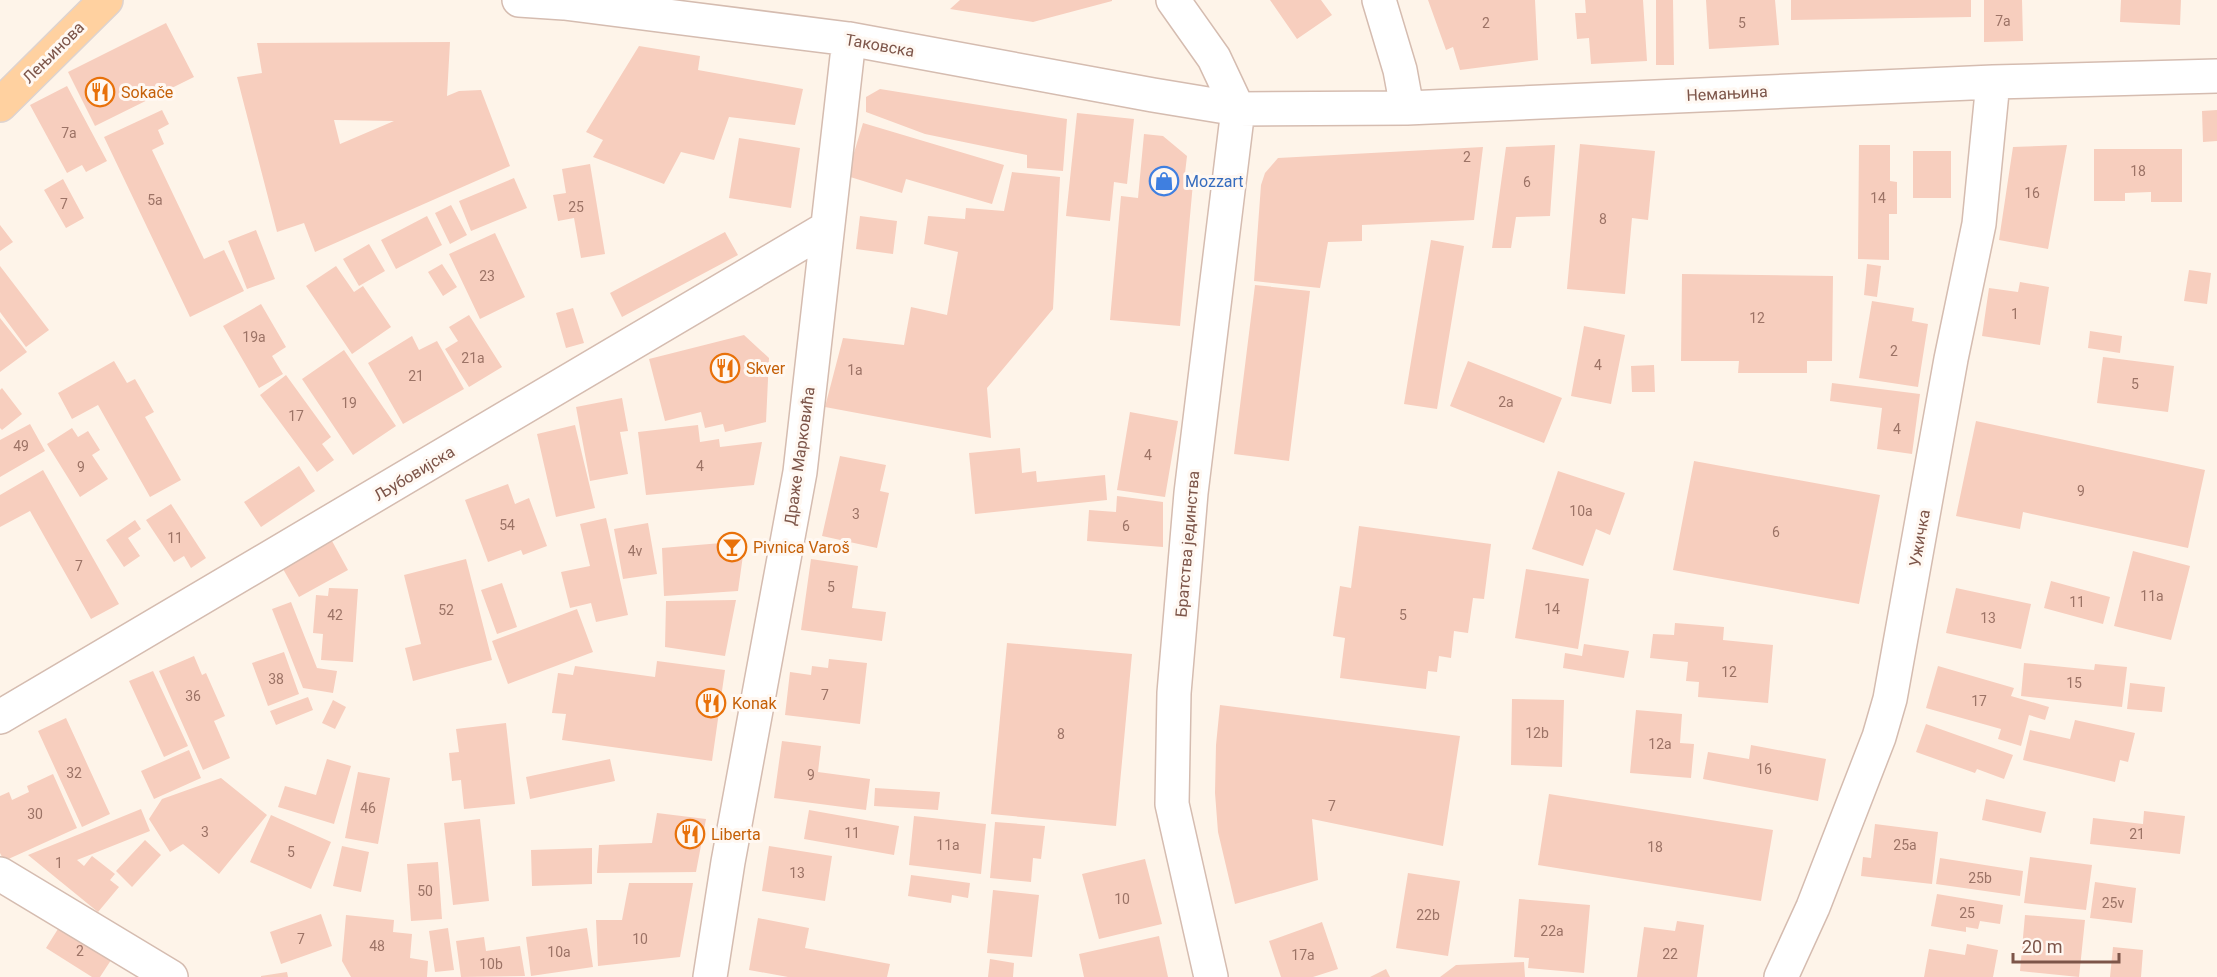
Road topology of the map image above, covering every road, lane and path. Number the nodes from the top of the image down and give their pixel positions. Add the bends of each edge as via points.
1 (106, 0) edge
2 (519, 0) edge
3 (1173, 0) edge
4 (1380, 0) edge
5 (849, 39) junction
6 (2217, 76) edge
7 (1993, 82) junction
8 (0, 105) edge
9 (1407, 108) junction
10 (1238, 109) junction
11 (827, 228) junction
12 (0, 717) edge
13 (0, 874) edge
14 (171, 977) edge
15 (710, 977) edge
16 (1211, 977) edge
17 (1780, 977) edge

1 - 8 main road, Лењинова
2 - 5 street, Таковска
3 - 10 street via 1214,58
4 - 9 street
5 - 10 street, Таковска
5 - 11 street, Драже Марковића
6 - 7 street, Немањина
7 - 9 street, Немањина
7 - 17 street, Ужичка via 1979,224 1890,699 1825,875
9 - 10 street, Немањина
10 - 16 street, Братства јединства via 1191,493 1174,693 1172,804
11 - 12 street, Љубовијска
11 - 15 street, Драже Марковића via 800,472
13 - 14 street

